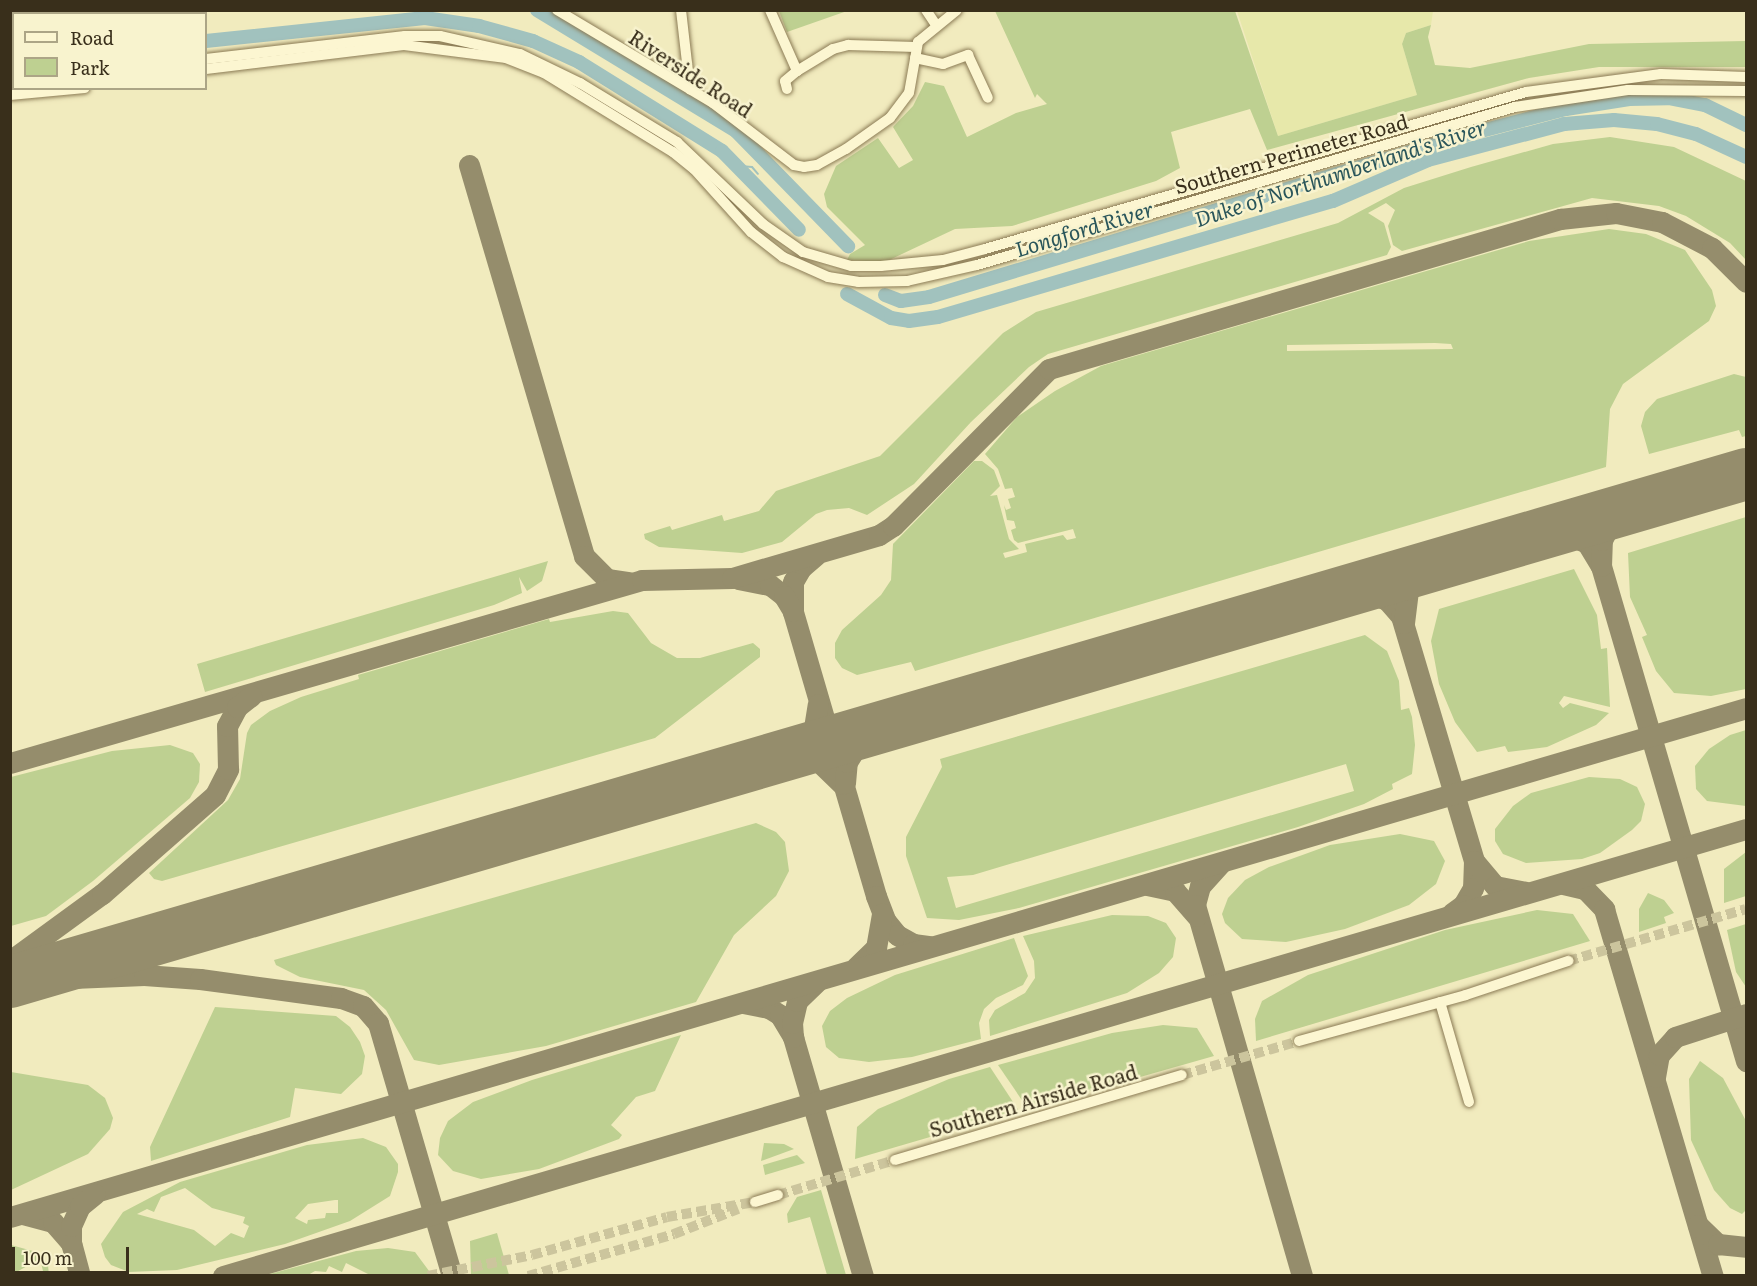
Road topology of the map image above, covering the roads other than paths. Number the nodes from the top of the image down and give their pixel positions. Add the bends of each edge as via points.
1 (557, 10) edge
2 (681, 10) edge
3 (770, 10) edge
4 (926, 10) edge
5 (957, 10) edge
6 (936, 25) junction
7 (916, 53) junction
8 (207, 59) edge
9 (207, 69) edge
10 (797, 71) junction
11 (1746, 77) edge
12 (690, 89) junction
13 (787, 89) dead end
14 (64, 90) edge
15 (1746, 91) edge
16 (10, 95) edge
17 (988, 98) dead end
18 (1568, 961) tunnel mouth
19 (1440, 1002) junction
20 (1299, 1041) tunnel mouth
21 (1182, 1075) tunnel mouth
22 (1469, 1102) dead end
23 (895, 1160) tunnel mouth
24 (778, 1195) tunnel mouth
25 (755, 1202) tunnel mouth

1 - 12 street, Riverside Road
2 - 12 street
3 - 10 street
4 - 6 street
5 - 6 street
6 - 7 street
7 - 10 street via 848,45 833,49
7 - 12 street, Riverside Road via 909,93 891,118 836,154 804,167 794,165
7 - 17 street via 943,64 972,53
8 - 11 street, Southern Perimeter Road via 405,36 440,36 520,54 550,66 677,142 788,243 818,258 871,266 942,260 986,249 1526,92 1637,76
9 - 15 street, Southern Perimeter Road via 404,45 506,58 553,79 673,152 694,169 750,232 783,257 828,277 858,282 907,281 976,265 1515,107 1629,90
10 - 13 street via 785,81
14 - 16 street
18 - 19 street
19 - 20 street
19 - 22 street
21 - 23 street, Southern Airside Road
24 - 25 street

